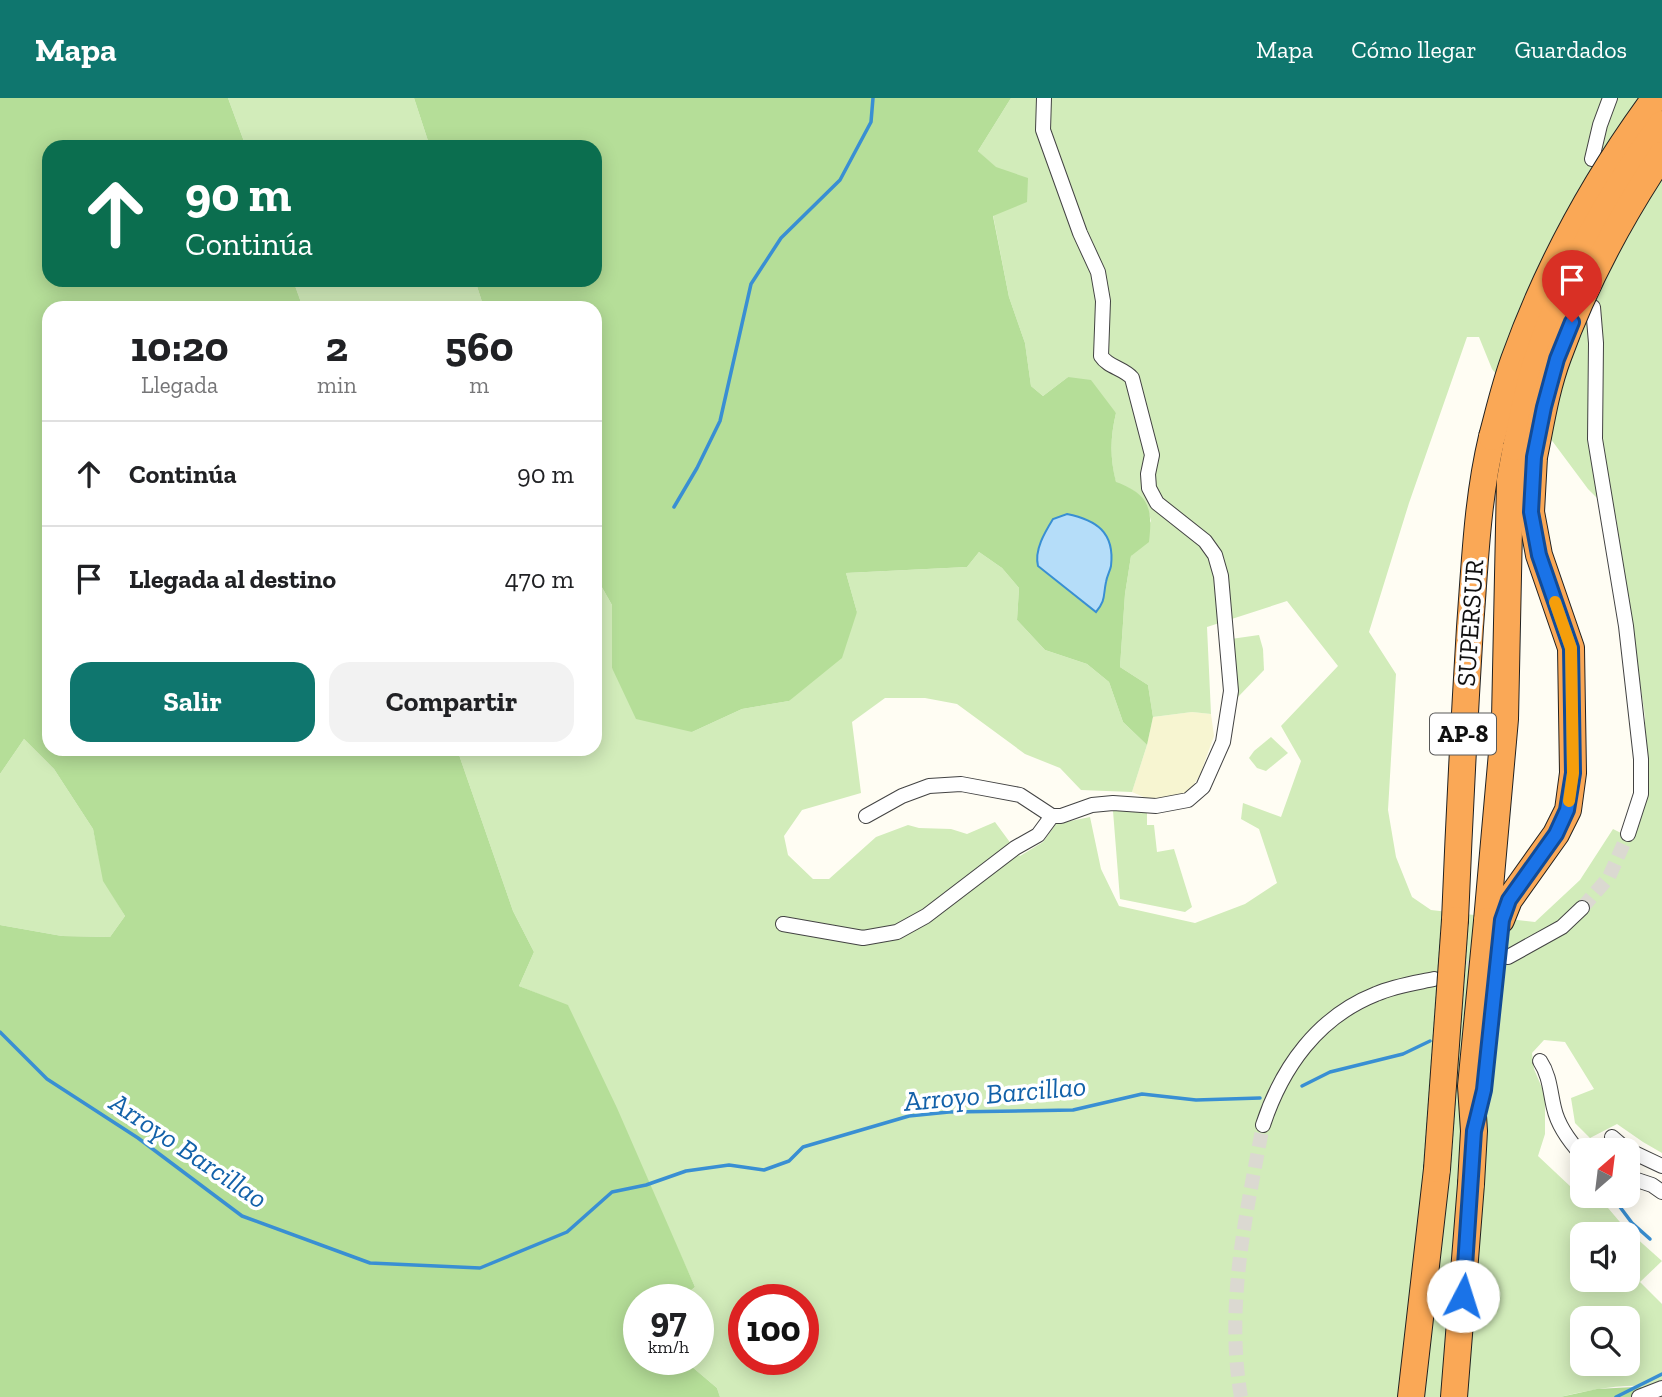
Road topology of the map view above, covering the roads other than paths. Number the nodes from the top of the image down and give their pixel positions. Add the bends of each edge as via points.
1 (1044, 98) edge
2 (1610, 98) edge
3 (1655, 98) edge
4 (1662, 124) edge
5 (1662, 155) edge
6 (1592, 159) dead end
7 (1593, 307) dead end
8 (1514, 447) junction
9 (866, 816) dead end
10 (1052, 816) junction
11 (1628, 834) tunnel mouth
12 (1582, 908) tunnel mouth
13 (1494, 921) junction
14 (783, 924) dead end
15 (1508, 957) tunnel mouth
16 (1434, 979) tunnel mouth
17 (1541, 1061) dead end
18 (1263, 1125) tunnel mouth
19 (1612, 1137) dead end
20 (1570, 1138) edge
21 (1662, 1166) edge
22 (1640, 1181) edge
23 (1662, 1192) edge
24 (1662, 1388) edge
25 (1410, 1397) edge
26 (1454, 1397) edge
27 (1639, 1397) edge

1 - 10 street via 1043,130 1087,230 1098,272 1104,300 1101,356 1132,378 1152,455 1149,488 1157,503 1205,541 1215,555 1231,691 1223,742 1203,787 1188,800 1156,806 1092,805
2 - 6 street
3 - 8 highway, SUPERSUR / AP-8, bridge via 1575,220 1544,285 1514,361
4 - 8 highway, SUPERSUR / AP-8, bridge via 1593,229 1534,369
5 - 8 highway, AP-8, bridge via 1611,237 1580,303 1544,407
7 - 11 street via 1595,439 1626,626 1640,759 1640,794
8 - 13 highway, SUPERSUR / AP-8
8 - 13 highway, AP-8 via 1539,555 1571,648 1573,773 1567,810 1556,834
8 - 25 highway, SUPERSUR / AP-8, bridge via 1480,494 1437,1169
9 - 10 street via 929,786 961,785 1020,795
10 - 14 street via 1038,835 897,932 863,938
12 - 15 street via 1562,927
13 - 26 highway, AP-8, bridge via 1484,1090 1474,1131
16 - 18 street via 1375,994 1320,1028 1284,1074
17 - 20 street via 1551,1084 1554,1111
19 - 21 street
22 - 23 street
24 - 27 street

